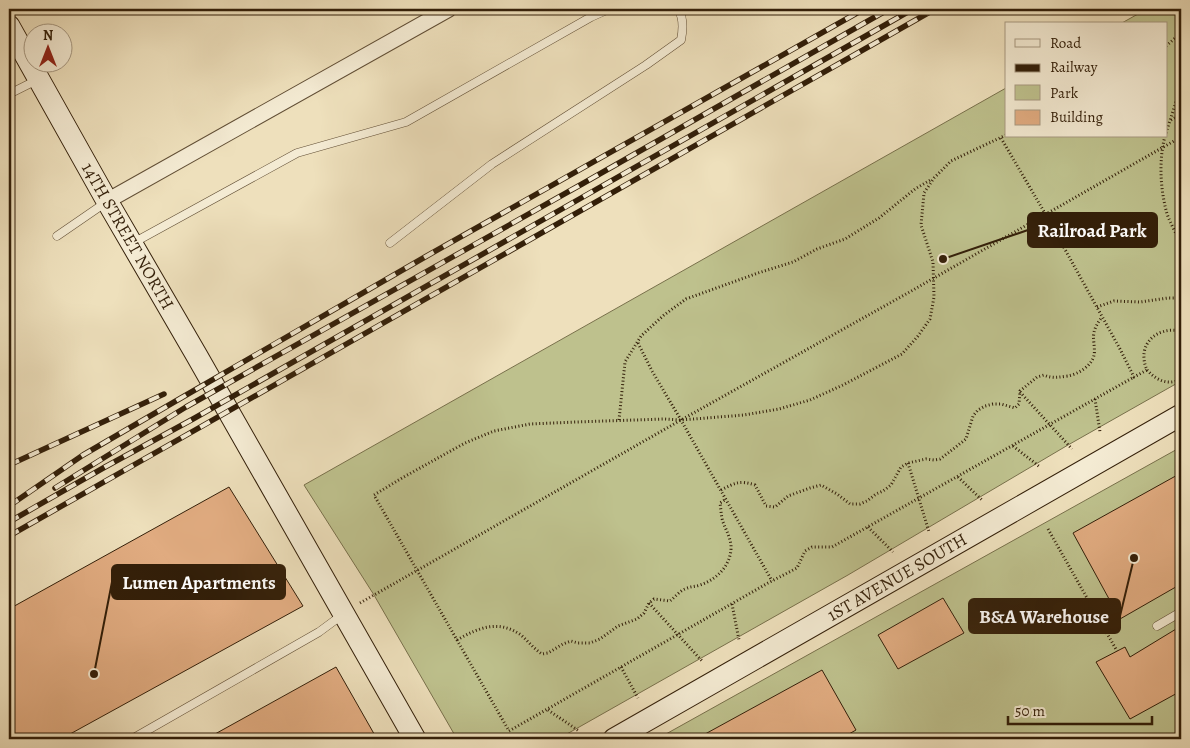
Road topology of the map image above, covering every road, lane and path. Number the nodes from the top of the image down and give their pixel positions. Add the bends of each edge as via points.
1 (449, 9) edge
2 (608, 9) edge
3 (678, 9) edge
4 (9, 26) edge
5 (1181, 34) edge
6 (1168, 44) edge
7 (38, 79) junction
8 (1181, 86) edge
9 (9, 94) edge
10 (1181, 114) edge
11 (1170, 120) junction
12 (1168, 127) edge
13 (1005, 136) edge
14 (1181, 137) edge
15 (1001, 138) junction
16 (1165, 138) edge
17 (1162, 148) junction
18 (934, 178) junction
19 (107, 201) junction
20 (1046, 215) junction
21 (57, 236) dead end
22 (1181, 242) edge
23 (390, 243) dead end
24 (132, 244) junction
25 (934, 278) junction
26 (1181, 299) edge
27 (1097, 307) junction
28 (1102, 317) junction
29 (1181, 331) edge
30 (637, 342) junction
31 (1147, 370) junction
32 (1134, 377) junction
33 (1181, 379) edge
34 (1020, 391) junction
35 (1095, 399) junction
36 (1181, 416) edge
37 (619, 420) junction
38 (681, 420) junction
39 (1050, 425) junction
40 (1100, 432) dead end
41 (1013, 446) junction
42 (1072, 449) dead end
43 (908, 463) junction
44 (1040, 467) dead end
45 (958, 477) junction
46 (721, 490) junction
47 (726, 499) junction
48 (919, 499) junction
49 (983, 501) dead end
50 (868, 527) junction
51 (1048, 530) dead end
52 (929, 532) dead end
53 (893, 552) dead end
54 (417, 570) junction
55 (772, 581) junction
56 (649, 603) junction
57 (732, 604) junction
58 (1181, 612) edge
59 (344, 614) junction
60 (1157, 626) dead end
61 (678, 635) junction
62 (457, 640) junction
63 (740, 640) dead end
64 (1117, 651) dead end
65 (702, 662) dead end
66 (621, 667) junction
67 (638, 698) dead end
68 (548, 710) junction
69 (579, 731) dead end
70 (132, 739) edge
71 (415, 739) edge
72 (614, 739) edge

1 - 19 street
2 - 24 lane via 406,122 297,153
3 - 23 lane via 683,28 681,40 492,164
4 - 7 street, 14TH STREET NORTH
5 - 6 path
7 - 9 lane
7 - 19 street, 14TH STREET NORTH
8 - 11 path
10 - 11 path
11 - 12 path
13 - 15 path
14 - 17 path
15 - 18 path via 951,161
15 - 20 path
16 - 17 path
17 - 20 path
17 - 22 path via 1166,211
18 - 25 path via 924,192 921,225 933,262
18 - 30 path via 845,239 793,262 686,299
19 - 21 lane
19 - 24 street, 14TH STREET NORTH
20 - 25 path
20 - 27 path
24 - 59 street, 14TH STREET NORTH
25 - 38 path
25 - 38 path via 930,318 902,354 810,400 744,415
26 - 27 path via 1114,301
27 - 28 path
28 - 32 path
28 - 34 path via 1094,331 1094,355 1085,368 1078,373 1055,378 1044,374
29 - 31 path via 1161,332 1150,339 1143,356
30 - 37 path via 625,362
30 - 38 path
31 - 32 path
31 - 33 path via 1165,382
32 - 35 path
34 - 39 path
34 - 43 path via 1019,404 1015,408 993,404 978,410 966,439 940,458
35 - 39 path
35 - 40 path
36 - 72 street, 1ST AVENUE SOUTH
37 - 38 path
37 - 54 path via 530,424 494,431 465,443 374,495
38 - 46 path
38 - 54 path
39 - 41 path
39 - 42 path
41 - 44 path
41 - 45 path
43 - 46 path via 901,467 891,485 860,504 850,504 821,485 788,496 776,507 766,506 755,485 736,482
43 - 48 path
45 - 48 path
45 - 49 path
46 - 47 path
47 - 55 path
47 - 56 path via 720,503 731,553 723,571 708,582 683,590 670,601 654,600
48 - 50 path
48 - 52 path
50 - 53 path
50 - 55 path via 832,547 812,547 805,551 797,568
51 - 64 path
54 - 59 path
54 - 62 path
55 - 57 path
56 - 61 path
56 - 62 path via 644,613 600,639 590,643 571,641 548,653 542,654 514,631 492,626 480,628
57 - 61 path
57 - 63 path
58 - 60 lane
59 - 70 lane via 319,632
59 - 71 street, 14TH STREET NORTH
61 - 65 path
61 - 66 path
62 - 68 path via 509,732
66 - 67 path
66 - 68 path
68 - 69 path

